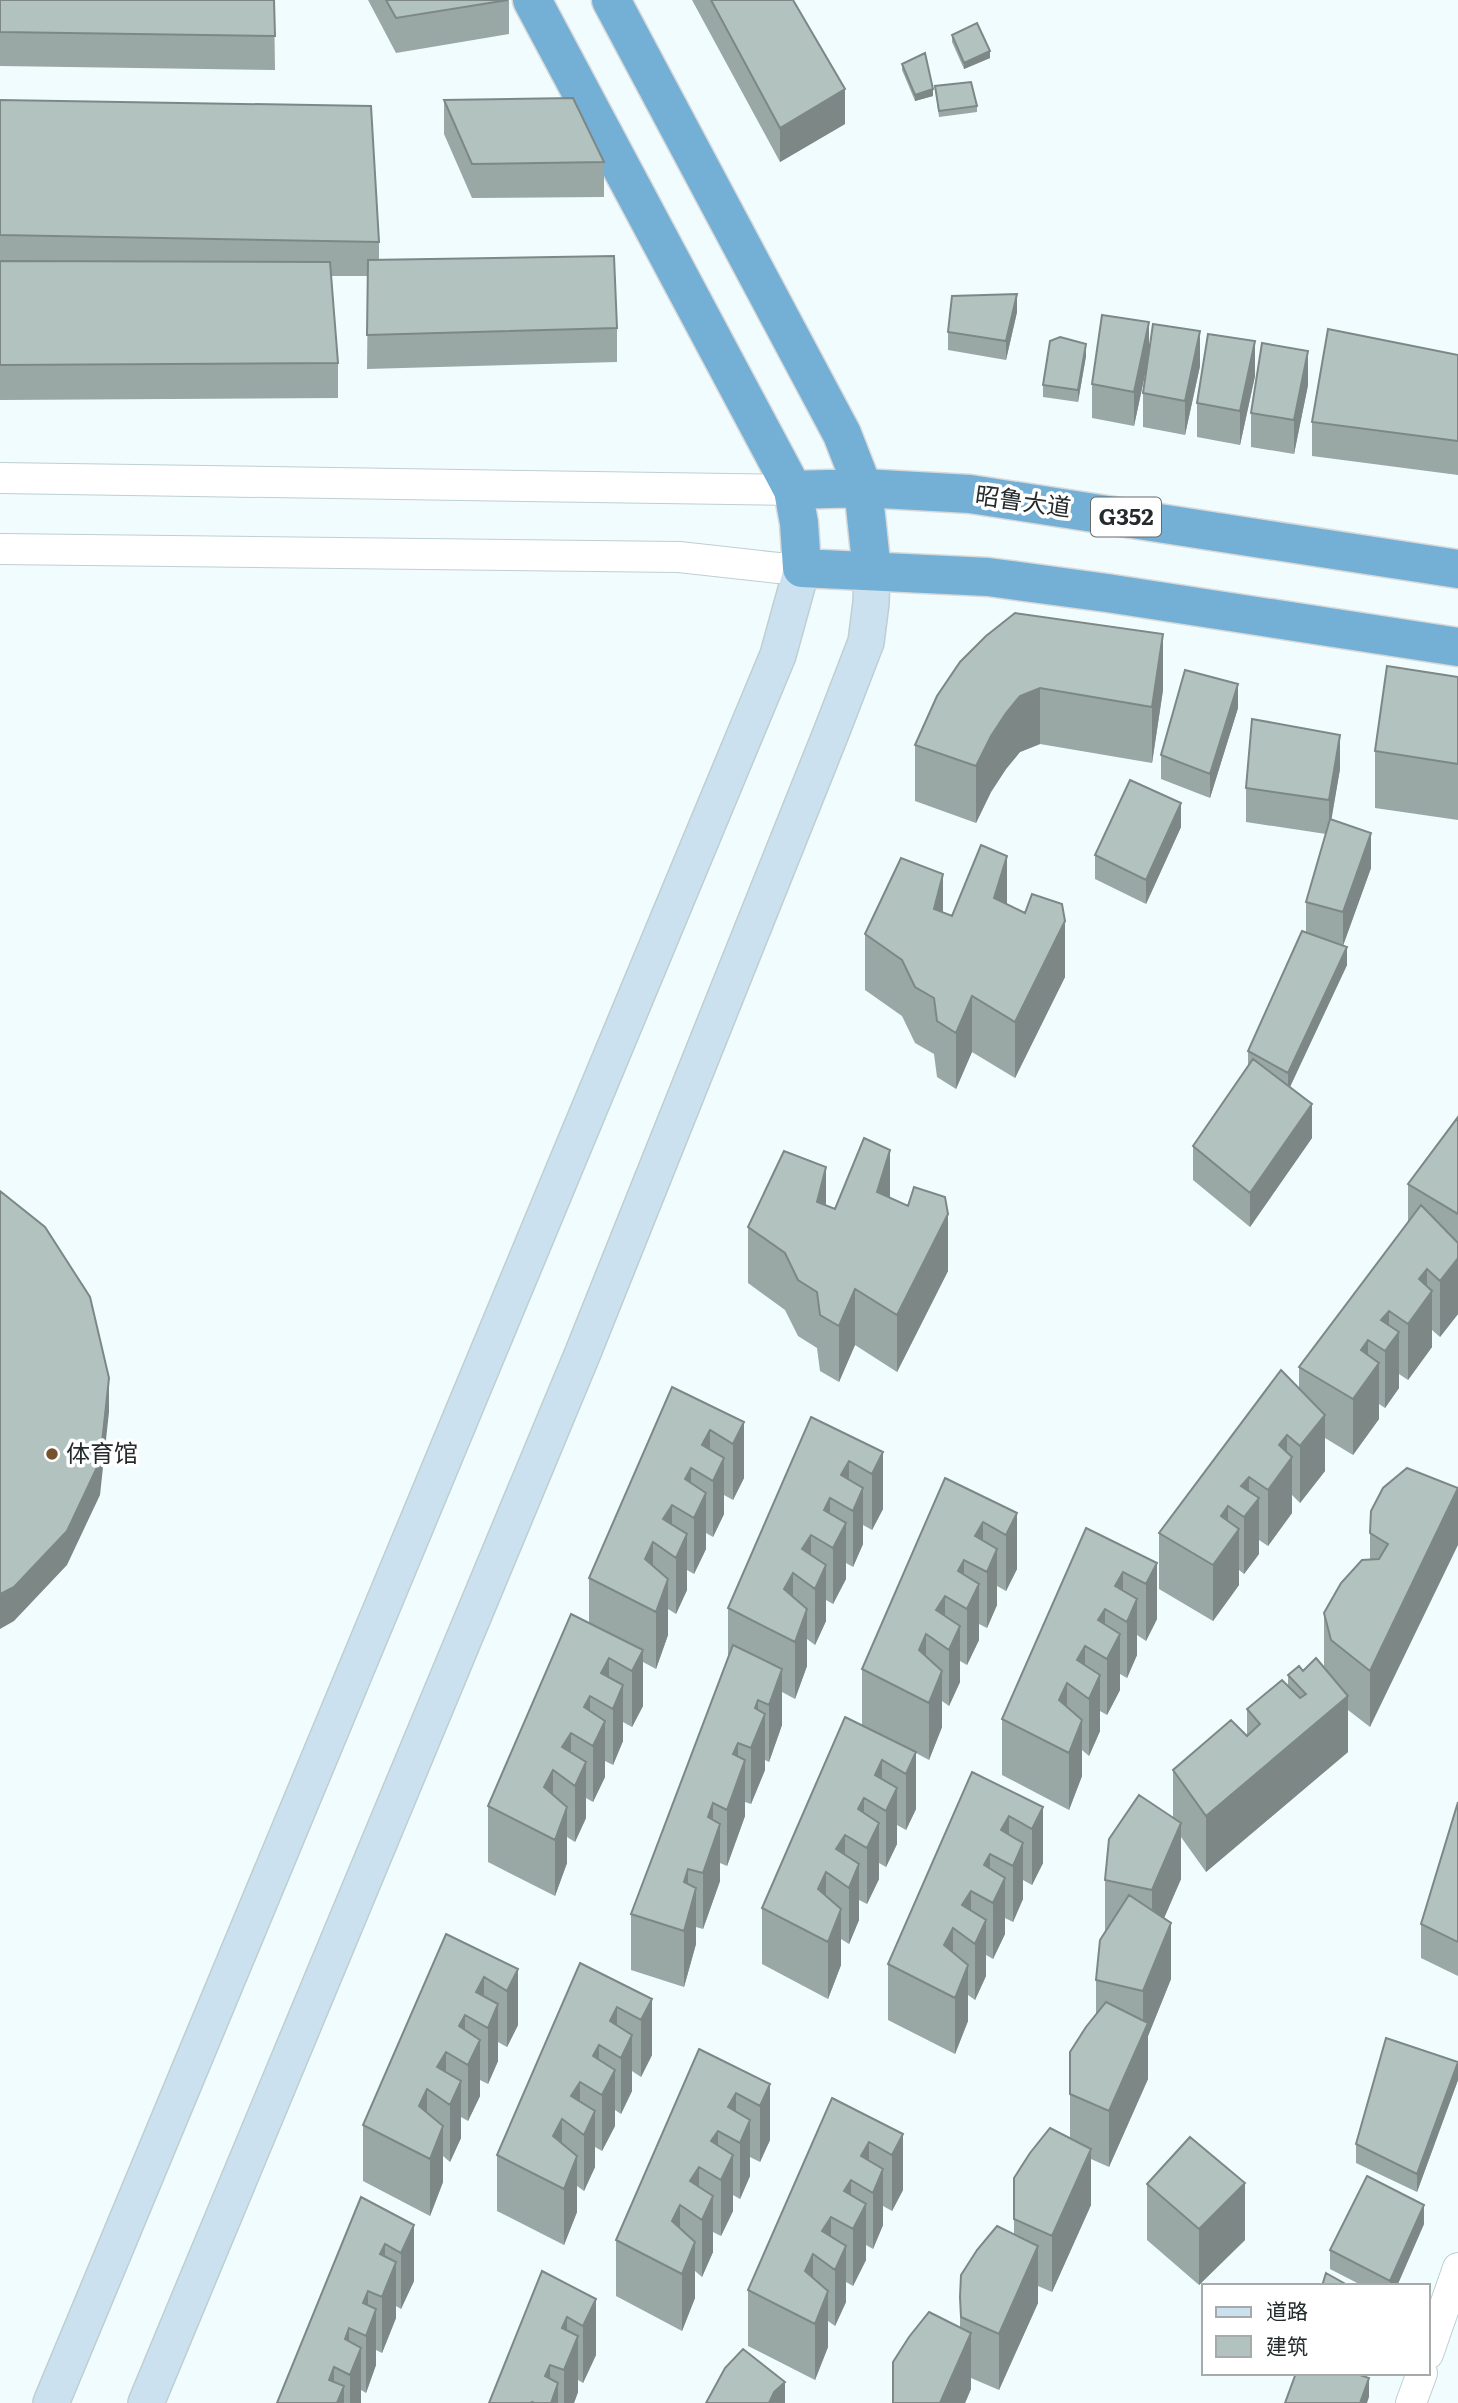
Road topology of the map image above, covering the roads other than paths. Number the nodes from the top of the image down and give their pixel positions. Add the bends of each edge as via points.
1 (532, 0) edge
2 (611, 0) edge
3 (0, 478) edge
4 (863, 488) junction
5 (793, 490) junction
6 (0, 548) edge
7 (802, 568) junction
8 (1458, 569) edge
9 (873, 571) junction
10 (1458, 647) edge
11 (1458, 2268) edge
12 (1430, 2348) edge
13 (1421, 2375) edge
14 (51, 2403) edge
15 (146, 2403) edge
16 (1411, 2403) edge

1 - 5 highway
2 - 4 highway via 822,393
3 - 5 street
4 - 5 highway, 昭鲁大道 / G352
4 - 8 highway, 昭鲁大道 / G352 via 971,494
4 - 9 highway
5 - 7 highway
6 - 7 street via 679,557
7 - 9 highway
7 - 14 main road via 773,668
9 - 10 highway via 988,577
9 - 15 main road via 866,642 831,733 582,1355
11 - 12 street
13 - 16 street

